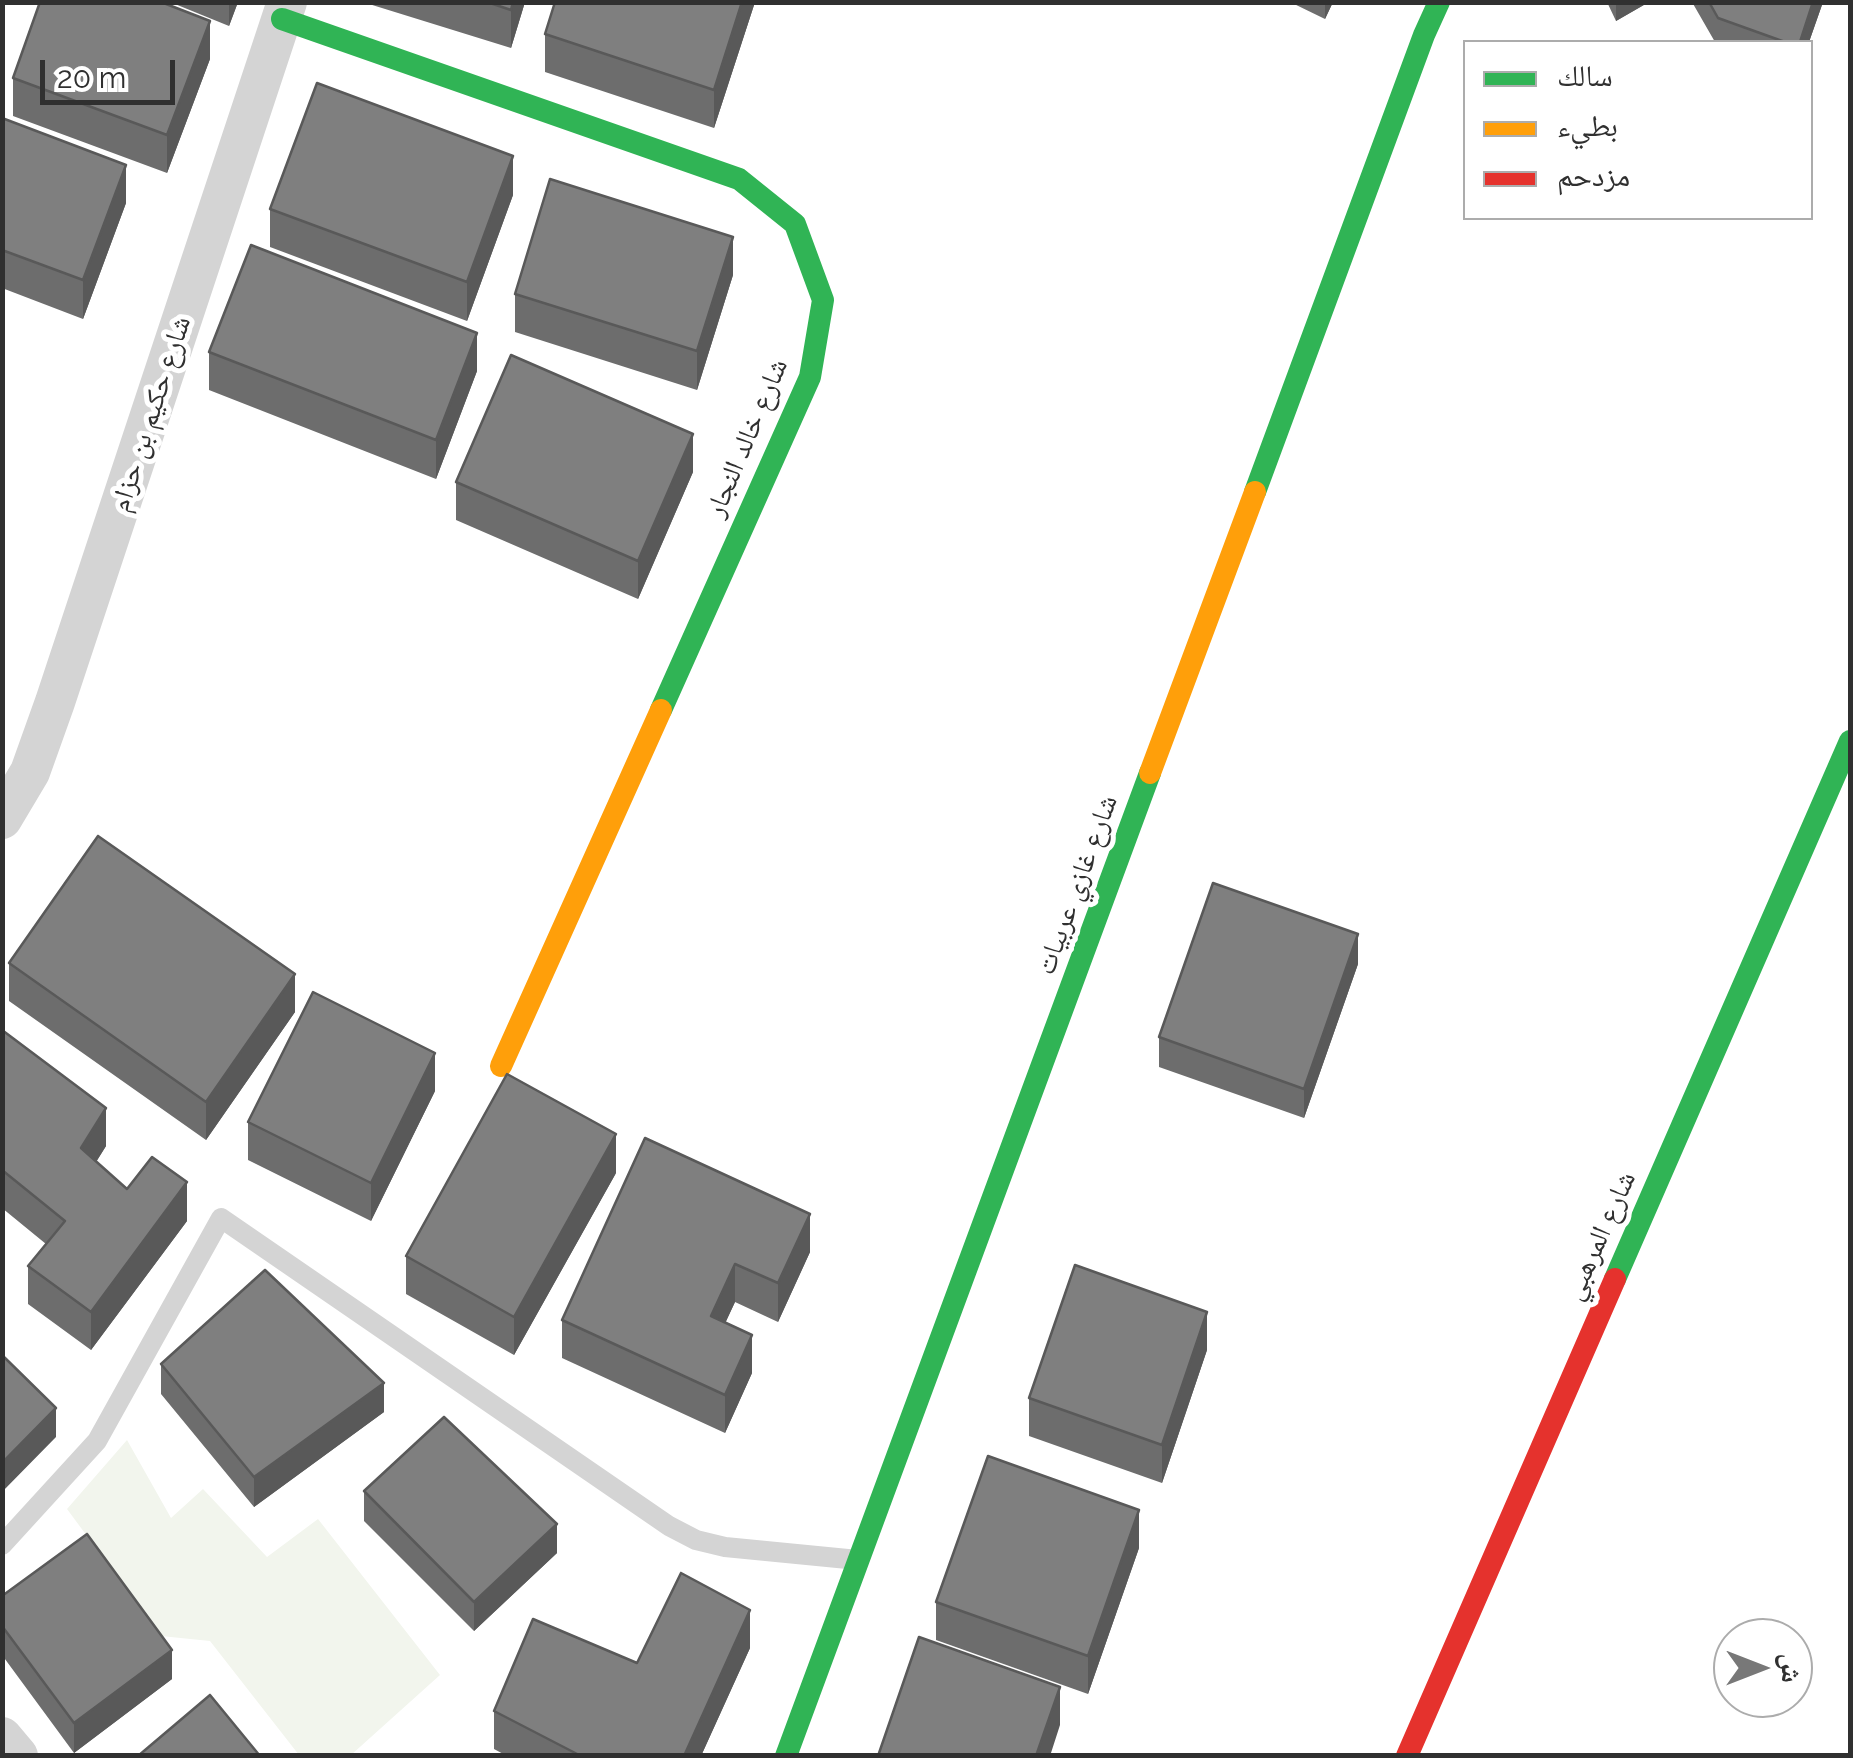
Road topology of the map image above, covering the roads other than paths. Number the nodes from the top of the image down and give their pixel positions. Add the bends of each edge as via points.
1 (1425, 2) edge
2 (1439, 2) edge
3 (285, 11) edge
4 (1424, 34) junction
5 (1850, 742) edge
6 (2, 820) edge
7 (501, 1066) dead end
8 (2, 1545) edge
9 (859, 1560) junction
10 (2, 1736) edge
11 (18, 1756) edge
12 (786, 1756) edge
13 (1406, 1756) edge

1 - 4 street, شارع غازي عربيات
2 - 4 street, شارع غازي عربيات
3 - 6 street, شارع حكيم بن حزام via 55,702 30,772
3 - 7 street, شارع خالد النجار via 739,178 795,224 823,300 810,377
4 - 9 street, شارع غازي عربيات
5 - 13 street, شارع المرهبي
8 - 9 lane via 97,1440 221,1218 668,1526 725,1548
9 - 12 street, شارع غازي عربيات
10 - 11 street

